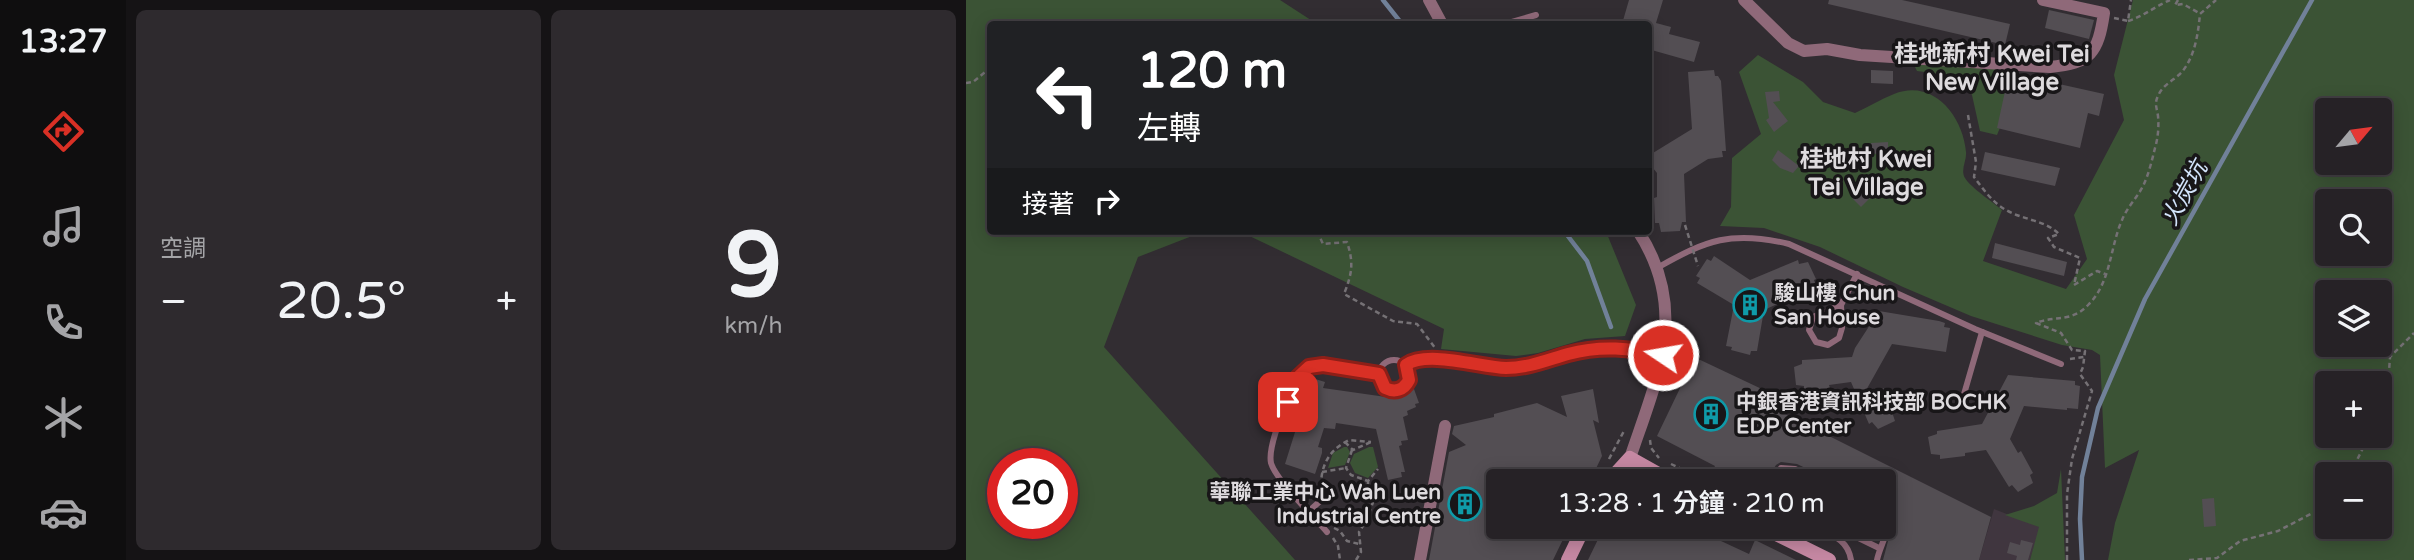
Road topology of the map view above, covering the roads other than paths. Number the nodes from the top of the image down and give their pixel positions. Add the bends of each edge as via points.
1 (1429, 0) edge
2 (1744, 0) edge
3 (2043, 0) edge
4 (1535, 15) dead end
5 (1440, 21) edge
6 (1518, 21) edge
7 (1640, 235) edge
8 (1657, 268) junction
9 (1857, 274) junction
10 (1841, 305) junction
11 (1982, 332) junction
12 (1663, 355) junction
13 (2062, 364) dead end
14 (1406, 365) junction
15 (1379, 374) junction
16 (1962, 401) dead end
17 (1445, 426) dead end
18 (1630, 458) junction
19 (1620, 469) edge
20 (1650, 469) edge
21 (1327, 495) dead end
22 (1308, 511) junction
23 (1329, 532) road end
24 (1578, 539) edge
25 (1786, 539) edge
26 (1838, 539) edge
27 (1861, 539) edge
28 (1884, 539) edge
29 (1879, 548) junction
30 (1420, 560) edge
31 (1568, 560) edge
32 (1829, 560) edge
33 (1851, 560) edge
34 (1877, 560) edge

1 - 5 street
2 - 3 street via 1788,43 1804,51 1828,49 2050,67 2087,57 2099,43 2104,13
4 - 6 lane
7 - 8 street
8 - 9 lane via 1690,249 1744,237 1789,244
8 - 12 street via 1666,315
9 - 10 lane
9 - 11 lane
10 - 10 lane via 1839,338 1828,345 1816,342 1809,330 1813,317
11 - 13 lane
11 - 16 lane
12 - 14 lane via 1624,347 1506,368 1417,359
12 - 18 street
14 - 15 lane via 1387,361
14 - 15 lane via 1409,380 1399,390 1385,388
15 - 22 lane via 1316,365 1296,379 1270,456 1277,475
17 - 30 street
18 - 19 street
18 - 20 street
21 - 22 lane
22 - 23 lane
24 - 31 street
25 - 32 street
26 - 33 lane via 1849,548
27 - 29 lane
28 - 29 lane
29 - 34 lane

